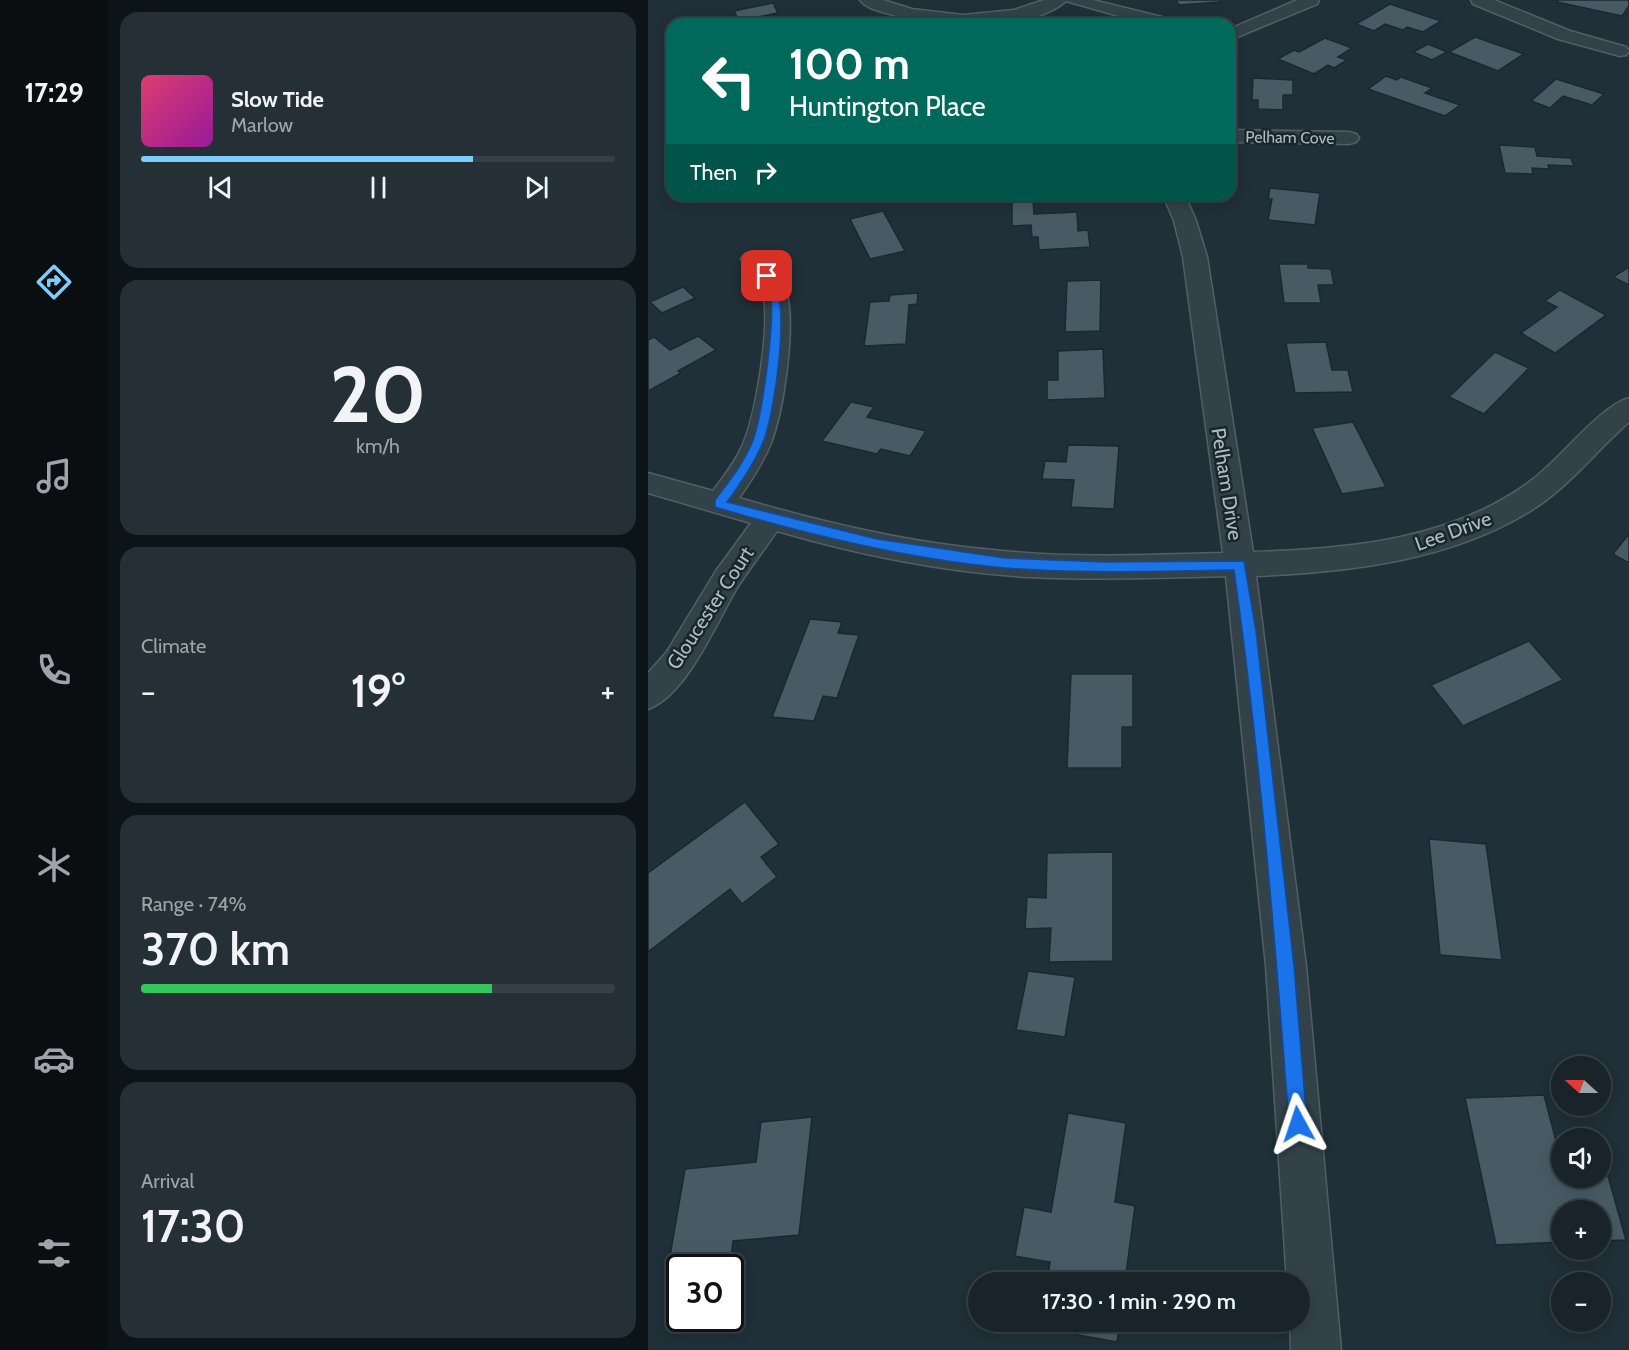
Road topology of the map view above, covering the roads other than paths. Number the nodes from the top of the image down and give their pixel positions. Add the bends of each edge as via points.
1 (867, 0) edge
2 (1058, 0) edge
3 (1073, 0) edge
4 (1311, 0) edge
5 (1479, 0) edge
6 (960, 18) edge
7 (984, 18) edge
8 (1144, 18) edge
9 (1236, 32) edge
10 (1620, 51) dead end
11 (1236, 136) edge
12 (1349, 138) dead end
13 (1177, 201) edge
14 (753, 260) dead end
15 (1629, 407) edge
16 (648, 483) edge
17 (719, 504) junction
18 (770, 519) junction
19 (1240, 565) junction
20 (648, 695) edge
21 (1316, 1350) edge

1 - 6 street via 906,13
2 - 7 street via 1037,10
3 - 8 street
4 - 9 street
5 - 10 street via 1564,35
11 - 12 street, Pelham Cove
13 - 19 street, Pelham Drive via 1195,257
14 - 17 street via 775,293 777,321 765,418 742,472
15 - 19 street, Lee Drive via 1535,494 1471,527 1389,553 1332,561
16 - 17 street, Lee Drive
17 - 18 street, Lee Drive
18 - 19 street, Lee Drive via 877,544 1005,563 1105,567
18 - 20 street, Gloucester Court via 727,579 678,663
19 - 21 street, Pelham Drive via 1286,966

